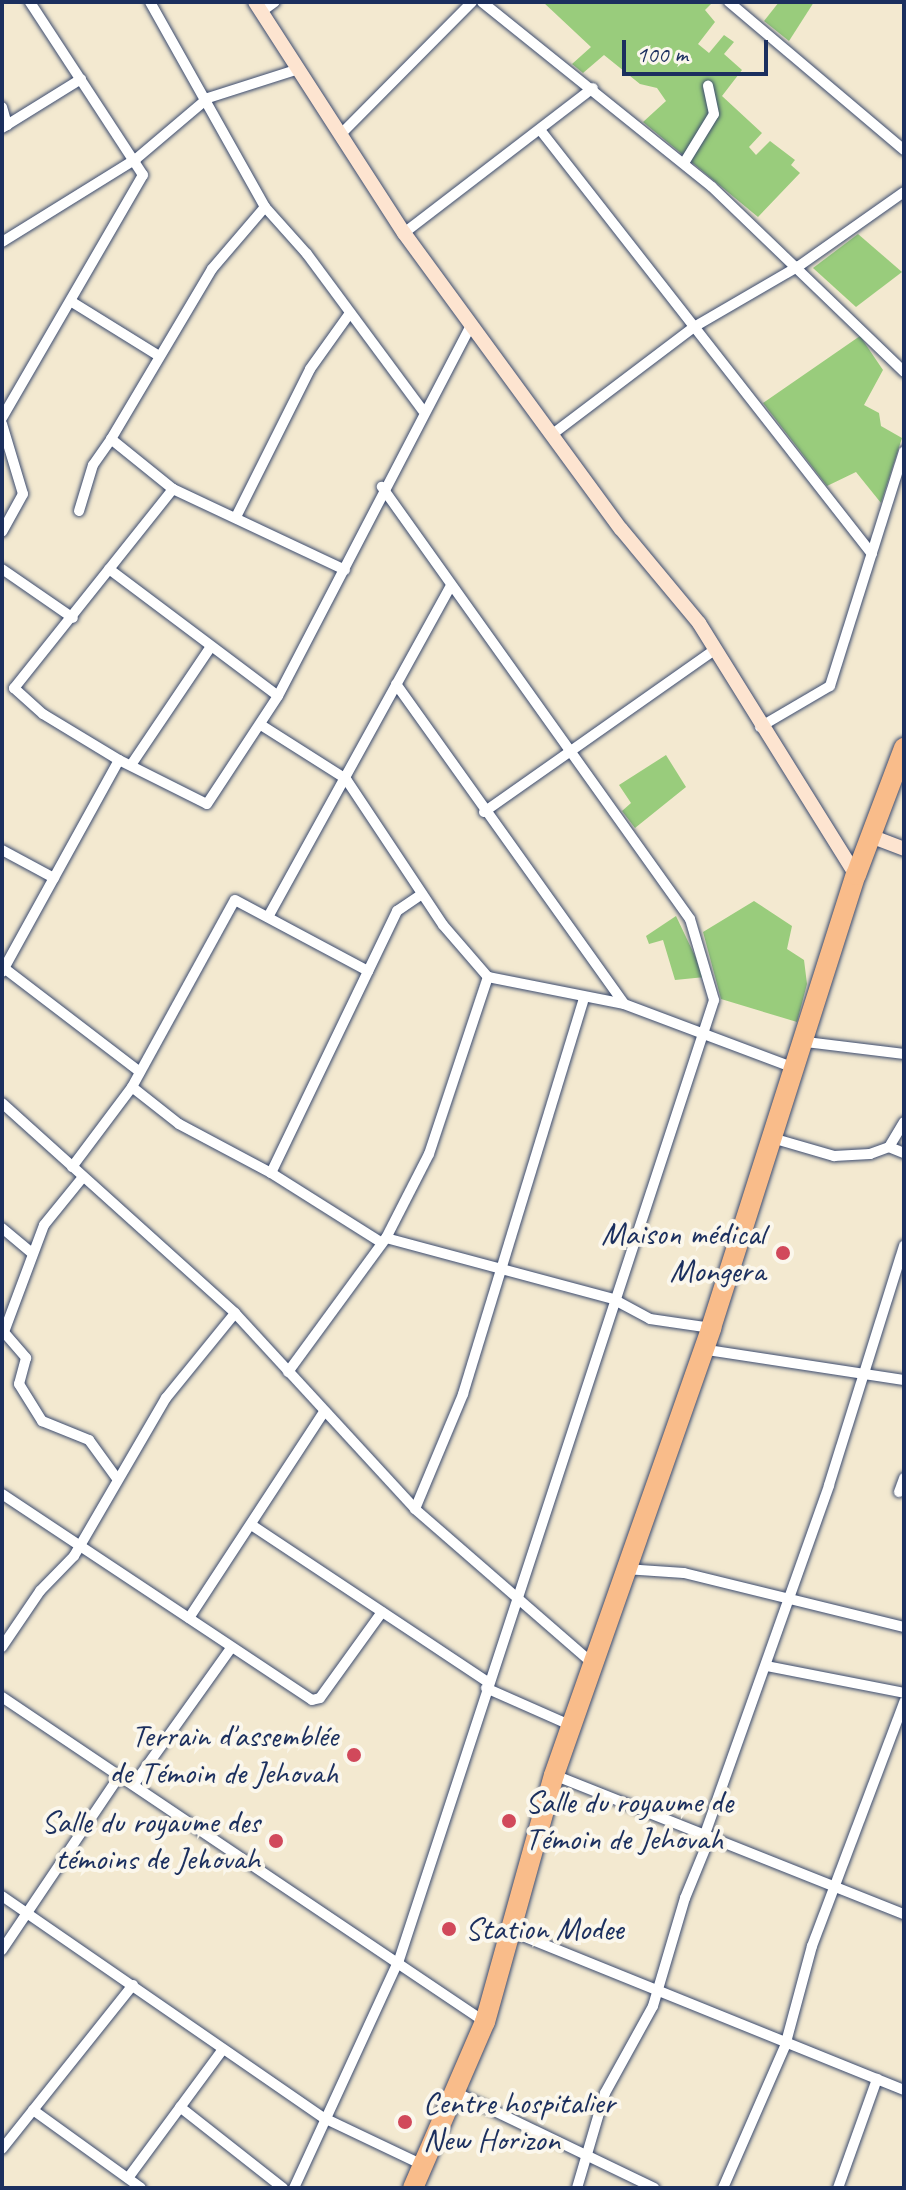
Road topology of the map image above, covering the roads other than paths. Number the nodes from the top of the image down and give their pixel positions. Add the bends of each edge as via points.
1 (30, 2) edge
2 (150, 2) edge
3 (275, 2) edge
4 (482, 2) edge
5 (729, 2) edge
6 (464, 5) edge
7 (258, 7) edge
8 (296, 70) junction
9 (81, 79) junction
10 (708, 86) dead end
11 (593, 88) junction
12 (208, 98) junction
13 (2, 107) edge
14 (5, 126) edge
15 (541, 131) junction
16 (340, 135) junction
17 (904, 150) edge
18 (136, 159) junction
19 (684, 163) junction
20 (904, 192) edge
21 (265, 207) junction
22 (404, 233) junction
23 (2, 242) edge
24 (799, 266) junction
25 (72, 302) junction
26 (350, 313) junction
27 (471, 325) junction
28 (694, 327) junction
29 (159, 356) junction
30 (904, 372) edge
31 (423, 411) junction
32 (2, 421) edge
33 (554, 433) junction
34 (111, 439) junction
35 (904, 451) edge
36 (382, 487) junction
37 (173, 489) junction
38 (79, 511) dead end
39 (236, 517) junction
40 (2, 532) edge
41 (872, 554) junction
42 (2, 569) edge
43 (109, 569) junction
44 (345, 570) junction
45 (451, 585) junction
46 (73, 618) junction
47 (210, 648) junction
48 (716, 649) junction
49 (396, 684) junction
50 (15, 693) junction
51 (2, 696) edge
52 (278, 696) junction
53 (261, 725) junction
54 (760, 727) junction
55 (904, 748) edge
56 (566, 751) junction
57 (119, 760) junction
58 (131, 765) junction
59 (346, 779) junction
60 (484, 812) junction
61 (873, 837) junction
62 (904, 849) edge
63 (2, 850) edge
64 (856, 875) junction
65 (54, 878) junction
66 (422, 894) junction
67 (268, 917) junction
68 (3, 970) edge
69 (368, 971) junction
70 (488, 977) junction
71 (584, 999) junction
72 (624, 1004) junction
73 (704, 1035) junction
74 (806, 1042) junction
75 (904, 1054) edge
76 (794, 1068) junction
77 (140, 1072) junction
78 (132, 1087) junction
79 (2, 1103) edge
80 (904, 1122) edge
81 (770, 1138) junction
82 (889, 1147) junction
83 (904, 1153) edge
84 (72, 1167) junction
85 (271, 1173) junction
86 (83, 1177) junction
87 (2, 1228) edge
88 (384, 1241) junction
89 (904, 1245) edge
90 (31, 1252) junction
91 (500, 1266) junction
92 (613, 1299) junction
93 (235, 1313) junction
94 (711, 1328) junction
95 (3, 1331) edge
96 (701, 1349) junction
97 (865, 1371) junction
98 (288, 1372) junction
99 (904, 1380) edge
100 (324, 1412) junction
101 (904, 1478) edge
102 (118, 1480) junction
103 (899, 1492) dead end
104 (2, 1494) edge
105 (415, 1509) junction
106 (253, 1526) junction
107 (79, 1546) junction
108 (624, 1569) junction
109 (517, 1597) junction
110 (790, 1597) junction
111 (382, 1612) junction
112 (189, 1618) junction
113 (904, 1627) edge
114 (2, 1647) edge
115 (231, 1648) junction
116 (592, 1663) junction
117 (767, 1666) junction
118 (487, 1685) junction
119 (904, 1693) edge
120 (2, 1697) edge
121 (904, 1702) edge
122 (572, 1726) junction
123 (120, 1775) junction
124 (554, 1775) junction
125 (134, 1784) junction
126 (707, 1836) junction
127 (833, 1888) junction
128 (2, 1896) edge
129 (904, 1914) edge
130 (30, 1915) junction
131 (513, 1932) junction
132 (2, 1950) edge
133 (399, 1960) junction
134 (133, 1985) junction
135 (657, 1990) junction
136 (485, 2022) junction
137 (785, 2046) junction
138 (223, 2049) junction
139 (877, 2079) junction
140 (904, 2090) edge
141 (457, 2093) junction
142 (180, 2107) junction
143 (33, 2110) junction
144 (324, 2118) junction
145 (2, 2149) edge
146 (584, 2156) junction
147 (421, 2164) junction
148 (128, 2178) junction
149 (141, 2188) edge
150 (283, 2188) edge
151 (294, 2188) edge
152 (413, 2188) edge
153 (577, 2188) edge
154 (654, 2188) edge
155 (723, 2188) edge
156 (838, 2188) edge

1 - 9 street
2 - 12 street
3 - 7 street
4 - 11 street
5 - 17 street
6 - 16 street
7 - 8 street
8 - 12 street
8 - 16 street
9 - 14 street
9 - 18 street
10 - 19 street via 714,114
11 - 15 street
11 - 19 street
12 - 18 street
12 - 21 street
13 - 14 street
15 - 22 street
15 - 28 street
16 - 22 street
18 - 23 street
18 - 25 street via 143,179
19 - 24 street
20 - 24 street
21 - 26 street
21 - 29 street via 224,251
22 - 27 street
24 - 28 street
24 - 30 street
25 - 29 street
25 - 32 street
26 - 31 street
26 - 39 street via 310,369
27 - 31 street
27 - 33 street
28 - 33 street
28 - 41 street
29 - 34 street
31 - 36 street
32 - 40 street via 23,494
33 - 48 street
34 - 37 street
34 - 38 street via 93,465
35 - 41 street
36 - 44 street
36 - 45 street
37 - 39 street
37 - 43 street
39 - 44 street
41 - 54 street via 830,686
42 - 46 street
43 - 46 street
43 - 47 street
44 - 52 street
45 - 49 street
45 - 56 street
46 - 50 street via 14,686
47 - 52 street
47 - 58 street
48 - 54 street
48 - 56 street
49 - 59 street
49 - 60 street
50 - 51 street
50 - 57 street
52 - 53 street
53 - 58 street via 207,804
53 - 59 street
54 - 64 street
55 - 61 highway
56 - 60 street
56 - 73 street via 699,938 714,1000
57 - 58 street
57 - 65 street
59 - 66 street
59 - 67 street
60 - 72 street
61 - 62 street
61 - 64 highway
63 - 65 street
64 - 74 highway
65 - 68 street
66 - 69 street via 397,911
66 - 70 street
67 - 69 street
67 - 77 street via 235,900
68 - 77 street
69 - 85 street
70 - 71 street
70 - 88 street via 439,1132
71 - 72 street
71 - 91 street
72 - 73 street
73 - 76 street
73 - 92 street
74 - 75 street
74 - 76 highway
76 - 81 highway
77 - 78 street
78 - 84 street
78 - 85 street via 179,1124
79 - 84 street
80 - 82 street
81 - 82 street via 834,1156
81 - 94 highway
82 - 83 street
84 - 86 street
85 - 88 street
86 - 90 street via 48,1219
86 - 93 street
87 - 90 street
88 - 91 street
88 - 98 street
89 - 97 street
90 - 95 street
91 - 92 street
91 - 105 street via 463,1394
92 - 94 street via 650,1319
92 - 109 street
93 - 98 street
93 - 102 street via 166,1398
94 - 96 highway
95 - 102 street via 26,1358 19,1384 42,1421 89,1440
96 - 97 street
96 - 108 highway
97 - 99 street
97 - 110 street
98 - 100 street
100 - 105 street
100 - 106 street
101 - 103 street
102 - 107 street
104 - 107 street
105 - 109 street
106 - 111 street
106 - 112 street
107 - 112 street
107 - 114 street
108 - 110 street via 684,1573
108 - 116 highway
109 - 116 street
109 - 118 street
110 - 113 street
110 - 117 street
111 - 115 street via 316,1700
111 - 118 street
112 - 115 street
115 - 125 street
116 - 122 highway
117 - 119 street
117 - 126 street
118 - 122 street
118 - 133 street
120 - 123 street
121 - 127 street
122 - 124 highway
123 - 125 street
123 - 130 street
124 - 126 street
124 - 131 highway
125 - 133 street via 299,1901
126 - 127 street
126 - 135 street
127 - 129 street
127 - 137 street
128 - 130 street
130 - 132 street
130 - 134 street
131 - 135 street
131 - 136 highway
133 - 136 street
133 - 144 street
134 - 138 street
134 - 143 street
135 - 137 street
135 - 146 street via 605,2093
136 - 141 highway
137 - 139 street
137 - 155 street
138 - 142 street
138 - 144 street
139 - 140 street
139 - 156 street
141 - 146 street
141 - 147 highway
142 - 148 street
142 - 150 street
143 - 145 street
143 - 148 street
144 - 147 street
144 - 151 street
146 - 153 street
146 - 154 street
147 - 152 highway
148 - 149 street

